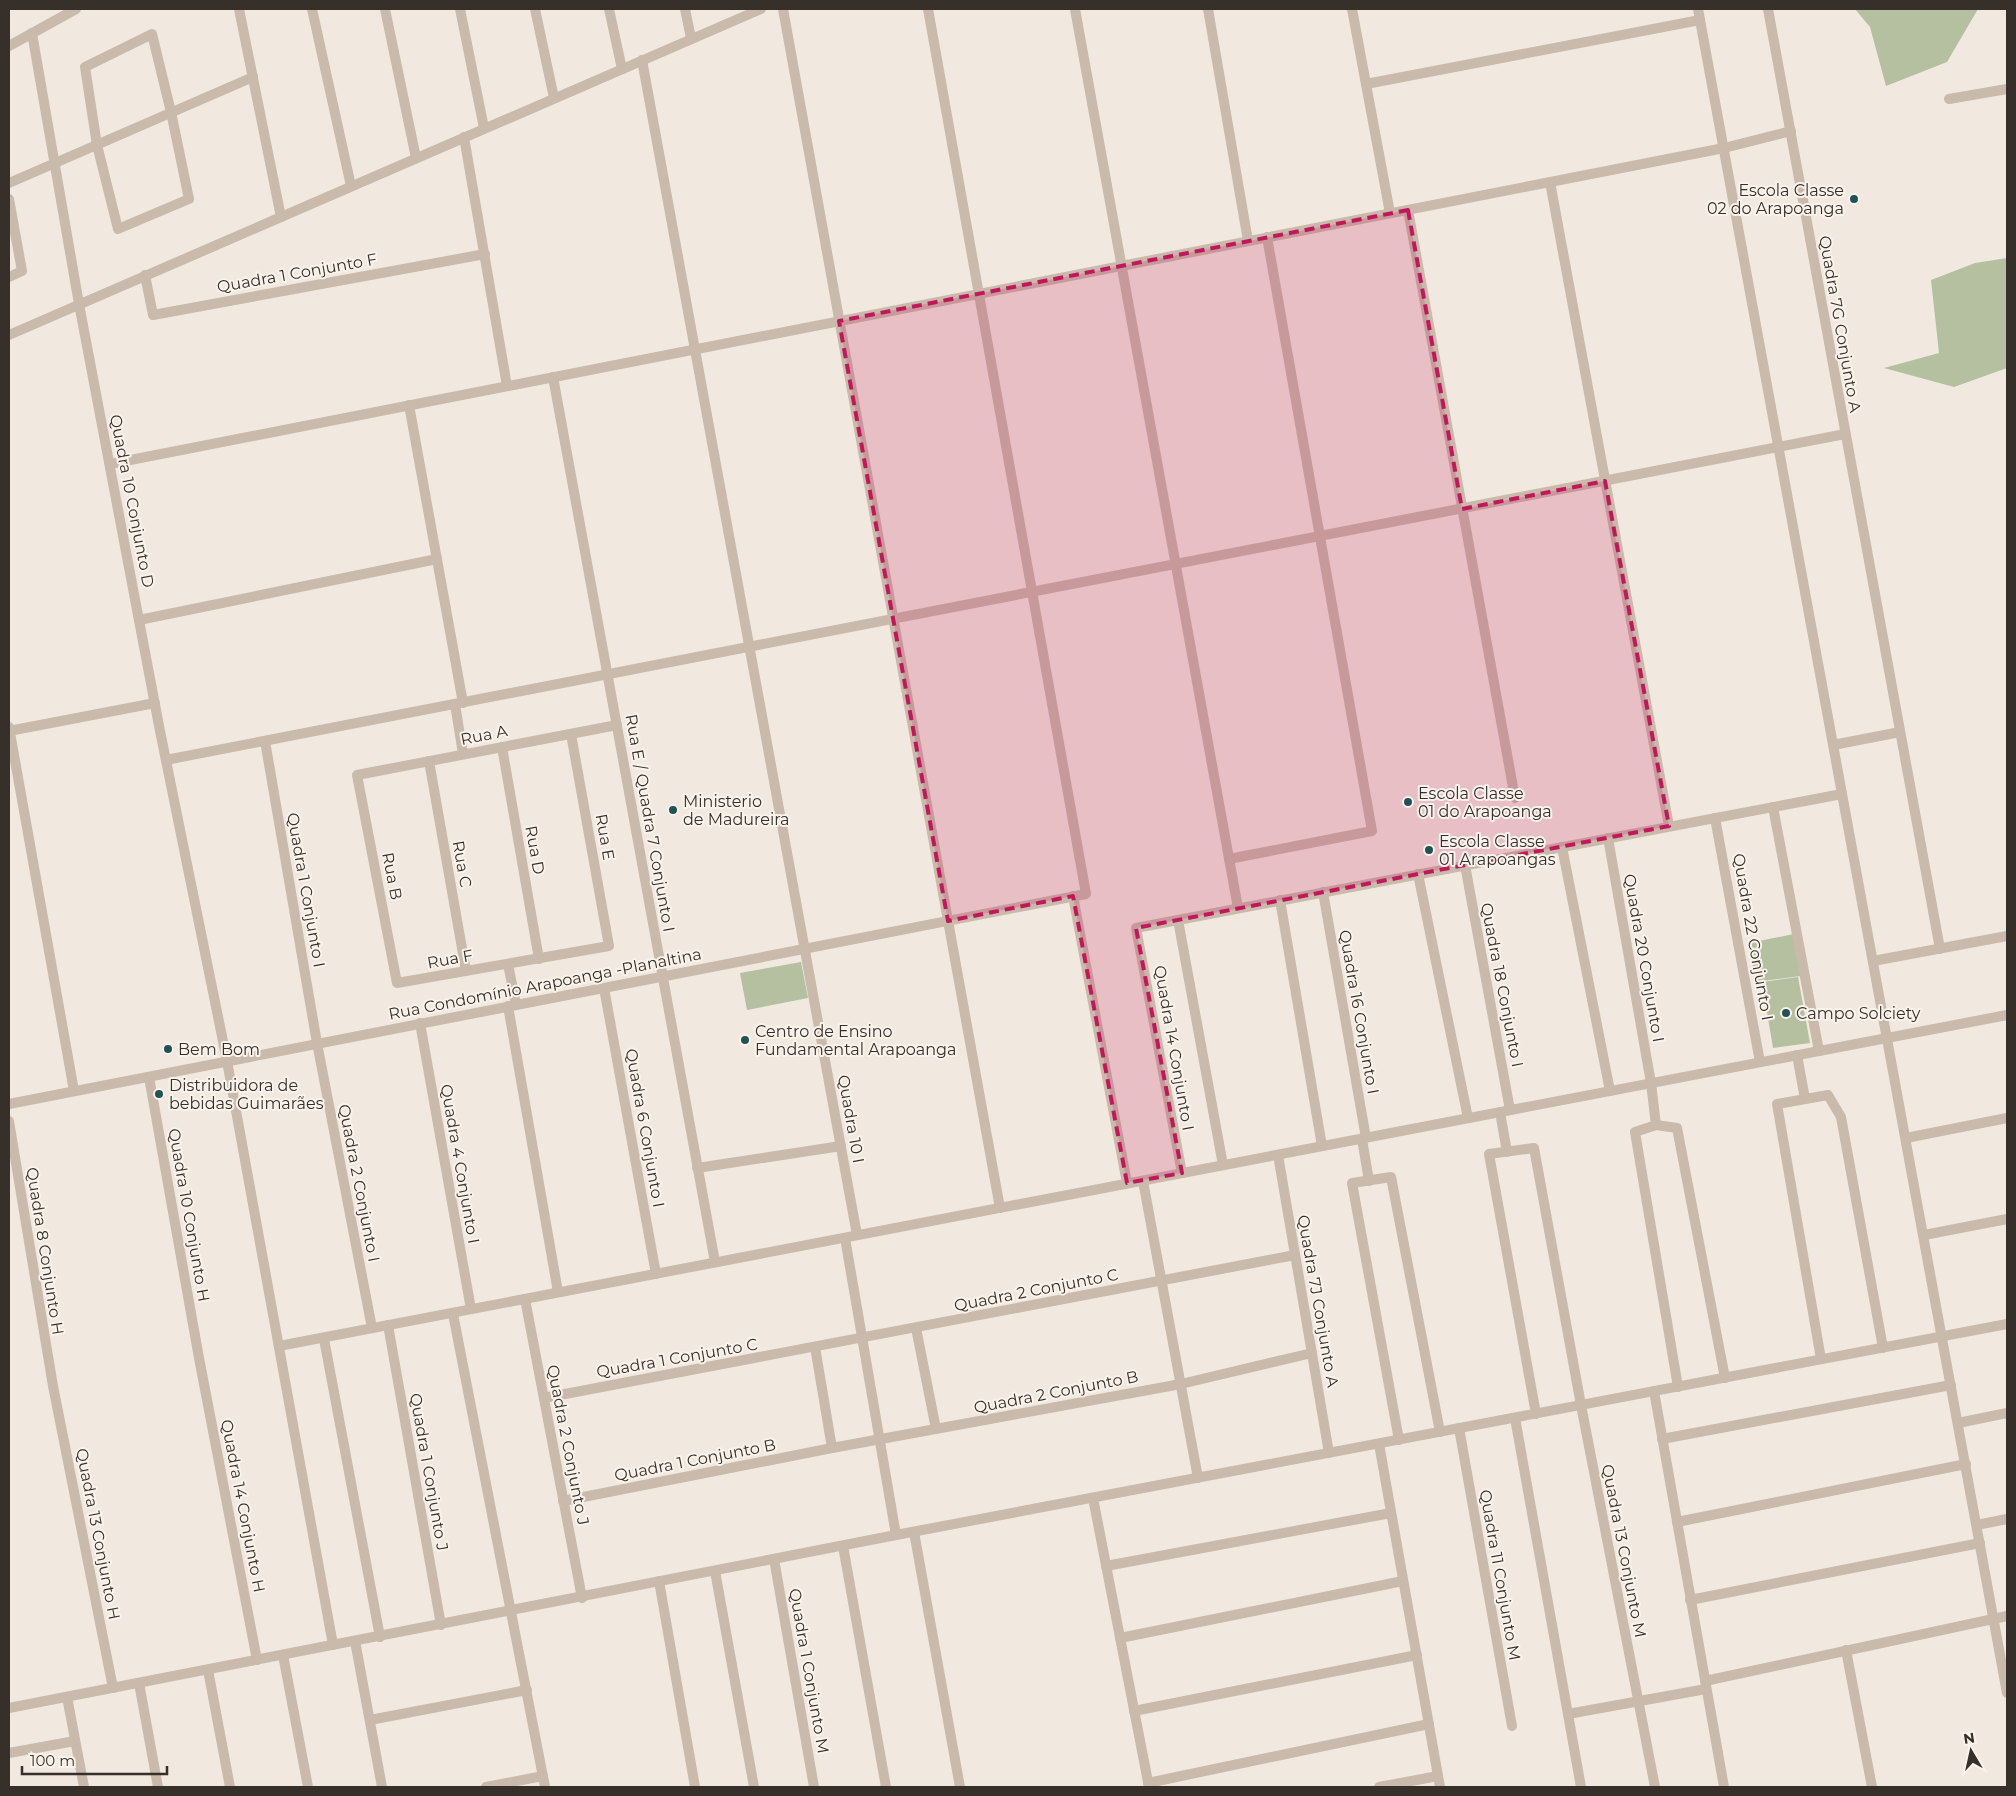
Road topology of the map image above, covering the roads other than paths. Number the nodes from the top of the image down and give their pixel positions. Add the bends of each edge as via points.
1 (76, 9) edge
2 (239, 9) edge
3 (312, 9) edge
4 (384, 9) edge
5 (460, 9) edge
6 (535, 9) edge
7 (609, 9) edge
8 (685, 9) edge
9 (758, 9) edge
10 (783, 9) edge
11 (928, 9) edge
12 (1075, 9) edge
13 (1208, 9) edge
14 (1352, 9) edge
15 (1698, 9) edge
16 (1768, 9) edge
17 (1700, 20) junction
18 (32, 33) junction
19 (691, 38) junction
20 (9, 46) edge
21 (642, 60) junction
22 (622, 69) junction
23 (253, 77) junction
24 (1366, 84) junction
25 (2007, 89) edge
26 (554, 98) junction
27 (1949, 98) dead end
28 (172, 112) junction
29 (484, 128) junction
30 (1791, 131) junction
31 (464, 137) junction
32 (97, 145) junction
33 (1724, 148) junction
34 (416, 158) junction
35 (55, 163) junction
36 (1550, 182) junction
37 (9, 183) edge
38 (351, 186) junction
39 (9, 199) edge
40 (1408, 210) junction
41 (1390, 213) junction
42 (281, 217) junction
43 (1267, 237) junction
44 (1248, 241) junction
45 (485, 254) junction
46 (1121, 266) junction
47 (145, 276) junction
48 (9, 277) edge
49 (979, 294) junction
50 (79, 304) junction
51 (839, 321) junction
52 (9, 335) edge
53 (695, 350) junction
54 (553, 377) junction
55 (507, 386) junction
56 (409, 405) junction
57 (1845, 434) junction
58 (1779, 447) junction
59 (110, 464) junction
60 (1605, 481) junction
61 (1462, 509) junction
62 (1321, 536) junction
63 (437, 559) junction
64 (1175, 564) junction
65 (1032, 592) junction
66 (894, 619) junction
67 (139, 620) junction
68 (749, 647) junction
69 (608, 674) junction
70 (155, 703) junction
71 (459, 703) junction
72 (617, 725) junction
73 (9, 730) edge
74 (1900, 732) junction
75 (571, 734) junction
76 (265, 741) junction
77 (1834, 745) junction
78 (502, 747) junction
79 (464, 754) junction
80 (166, 760) junction
81 (428, 761) junction
82 (358, 775) joint
83 (1842, 794) junction
84 (1515, 798) dead end
85 (1773, 807) junction
86 (1715, 818) junction
87 (1669, 826) junction
88 (1608, 838) junction
89 (1562, 847) junction
90 (1229, 858) junction
91 (1465, 865) junction
92 (1418, 874) junction
93 (1323, 892) junction
94 (1074, 896) junction
95 (1280, 900) junction
96 (1238, 908) junction
97 (1178, 920) junction
98 (948, 921) junction
99 (2007, 936) edge
100 (609, 946) joint
101 (805, 949) junction
102 (1940, 949) junction
103 (539, 959) junction
104 (1873, 961) junction
105 (508, 964) junction
106 (466, 972) junction
107 (663, 976) junction
108 (396, 984) joint
109 (604, 988) junction
110 (512, 1005) junction
111 (2007, 1015) edge
112 (420, 1023) junction
113 (1887, 1038) junction
114 (317, 1043) junction
115 (1819, 1051) junction
116 (1797, 1056) junction
117 (227, 1062) junction
118 (1760, 1062) junction
119 (149, 1077) junction
120 (1651, 1083) junction
121 (74, 1091) junction
122 (1610, 1091) junction
123 (1805, 1099) junction
124 (9, 1104) edge
125 (1505, 1111) junction
126 (1468, 1118) junction
127 (2007, 1118) edge
128 (9, 1121) edge
129 (1656, 1125) junction
130 (1364, 1138) junction
131 (1906, 1138) junction
132 (841, 1146) junction
133 (1322, 1146) junction
134 (1507, 1152) junction
135 (1278, 1155) junction
136 (1223, 1165) junction
137 (698, 1168) junction
138 (1182, 1173) junction
139 (1143, 1180) junction
140 (1369, 1180) junction
141 (1127, 1184) junction
142 (1000, 1208) junction
143 (2007, 1219) edge
144 (858, 1235) junction
145 (1924, 1235) junction
146 (845, 1238) junction
147 (1295, 1255) junction
148 (715, 1262) junction
149 (656, 1274) junction
150 (1161, 1281) junction
151 (558, 1292) junction
152 (525, 1299) junction
153 (471, 1309) junction
154 (453, 1314) junction
155 (2007, 1324) edge
156 (388, 1325) junction
157 (372, 1328) junction
158 (916, 1328) junction
159 (1942, 1336) junction
160 (324, 1338) junction
161 (862, 1338) junction
162 (279, 1346) junction
163 (815, 1347) junction
164 (1883, 1348) junction
165 (1312, 1352) junction
166 (199, 1358) joint
167 (1821, 1360) junction
168 (1725, 1378) junction
169 (1181, 1384) junction
170 (1951, 1385) junction
171 (52, 1386) joint
172 (1678, 1387) junction
173 (1654, 1391) junction
174 (544, 1398) junction
175 (1581, 1405) junction
176 (2007, 1413) edge
177 (1536, 1414) junction
178 (1515, 1418) junction
179 (1958, 1423) junction
180 (1459, 1428) junction
181 (936, 1429) junction
182 (1440, 1432) junction
183 (1662, 1439) junction
184 (879, 1440) junction
185 (1399, 1440) junction
186 (1378, 1444) junction
187 (832, 1448) junction
188 (1329, 1453) junction
189 (1966, 1464) junction
190 (1198, 1478) junction
191 (1093, 1498) junction
192 (563, 1502) junction
193 (1391, 1513) junction
194 (2007, 1519) edge
195 (1677, 1522) junction
196 (1977, 1525) junction
197 (914, 1532) junction
198 (896, 1535) junction
199 (1980, 1543) junction
200 (843, 1546) junction
201 (774, 1559) junction
202 (1106, 1566) junction
203 (715, 1570) junction
204 (659, 1581) junction
205 (1403, 1581) junction
206 (582, 1598) junction
207 (1690, 1600) junction
208 (512, 1610) junction
209 (2007, 1616) edge
210 (1992, 1619) junction
211 (440, 1625) junction
212 (380, 1637) junction
213 (1120, 1638) junction
214 (355, 1641) junction
215 (333, 1645) junction
216 (1846, 1650) junction
217 (283, 1655) junction
218 (1417, 1655) junction
219 (257, 1660) junction
220 (208, 1670) junction
221 (139, 1683) junction
222 (1705, 1685) junction
223 (113, 1688) junction
224 (527, 1690) junction
225 (2007, 1693) edge
226 (67, 1697) junction
227 (1638, 1702) junction
228 (9, 1708) edge
229 (1134, 1711) junction
230 (1568, 1714) junction
231 (370, 1720) junction
232 (1429, 1724) junction
233 (1512, 1726) dead end
234 (75, 1740) junction
235 (9, 1753) edge
236 (543, 1776) junction
237 (1438, 1776) junction
238 (1148, 1785) edge
239 (84, 1787) edge
240 (158, 1787) edge
241 (230, 1787) edge
242 (308, 1787) edge
243 (382, 1787) edge
244 (486, 1787) edge
245 (546, 1787) edge
246 (695, 1787) edge
247 (754, 1787) edge
248 (814, 1787) edge
249 (886, 1787) edge
250 (960, 1787) edge
251 (1379, 1787) edge
252 (1440, 1787) edge
253 (1581, 1787) edge
254 (1655, 1787) edge
255 (1724, 1787) edge
256 (1872, 1787) edge

1 - 18 street
2 - 23 street
3 - 38 street
4 - 34 street
5 - 29 street
6 - 26 street
7 - 22 street
8 - 19 street
9 - 19 street
10 - 51 street
11 - 49 street
12 - 46 street
13 - 44 street
14 - 24 street
15 - 17 street
16 - 30 street, Quadra 7G Conjunto A
17 - 24 street
17 - 33 street
18 - 20 street
18 - 35 street, Quadra 10 Conjunto D
19 - 21 street
21 - 22 street
21 - 53 street, Quadra 10 I
22 - 26 street
23 - 28 street
23 - 42 street
24 - 41 street
25 - 27 street
26 - 29 street
28 - 32 street
28 - 32 street via 152,34 85,67
28 - 32 street via 189,199 118,229
29 - 31 street
30 - 33 street
30 - 57 street, Quadra 7G Conjunto A
31 - 34 street
31 - 45 street
32 - 35 street
33 - 36 street
33 - 58 street
34 - 38 street
35 - 37 street
35 - 50 street, Quadra 10 Conjunto D
36 - 40 street
36 - 60 street
38 - 42 street
39 - 48 street via 22,271
40 - 41 street
40 - 61 street
41 - 43 street
42 - 47 street
43 - 44 street
43 - 62 street
44 - 46 street
45 - 47 street, Quadra 1 Conjunto F via 153,315
45 - 55 street
46 - 49 street
46 - 64 street
47 - 50 street
49 - 51 street
49 - 65 street
50 - 52 street
50 - 59 street, Quadra 10 Conjunto D
51 - 53 street
51 - 66 street
53 - 54 street
53 - 68 street, Quadra 10 I
54 - 55 street
54 - 69 street, Rua E / Quadra 7 Conjunto I
55 - 56 street
56 - 59 street
56 - 63 street
57 - 58 street
57 - 74 street, Quadra 7G Conjunto A
58 - 60 street
58 - 77 street
59 - 67 street, Quadra 10 Conjunto D
60 - 61 street
60 - 87 street
61 - 62 street
61 - 84 street
62 - 64 street
62 - 90 street via 1372,831
63 - 67 street
63 - 71 street
64 - 65 street
64 - 90 street
65 - 66 street
65 - 94 street, Rua Condomínio Arapoanga -Planaltina via 1086,894
66 - 68 street
66 - 98 street
67 - 70 street, Quadra 10 Conjunto D
68 - 69 street
68 - 101 street, Quadra 10 I
69 - 71 street
69 - 72 street, Rua E / Quadra 7 Conjunto I
70 - 73 street
70 - 80 street, Quadra 10 Conjunto D
71 - 76 street
71 - 79 street
72 - 75 street, Rua A
72 - 107 street, Rua E / Quadra 7 Conjunto I
73 - 121 street
74 - 77 street
74 - 102 street, Quadra 7G Conjunto A
75 - 78 street, Rua A
75 - 100 street, Rua E
76 - 80 street
76 - 114 street, Quadra 1 Conjunto I
77 - 83 street
78 - 79 street, Rua A
78 - 103 street, Rua D
79 - 81 street, Rua A
80 - 117 street, Quadra 10 Conjunto D
81 - 82 street, Rua A
81 - 106 street, Rua C
82 - 108 street, Rua B
83 - 85 street
83 - 104 street
85 - 86 street
85 - 115 street
86 - 87 street
86 - 118 street, Quadra 22 Conjunto I
87 - 88 street
88 - 89 street
88 - 120 street, Quadra 20 Conjunto I
89 - 91 street
89 - 122 street
90 - 96 street
91 - 92 street
91 - 125 street, Quadra 18 Conjunto I
92 - 93 street
92 - 126 street
93 - 95 street
93 - 130 street, Quadra 16 Conjunto I
94 - 98 street, Rua Condomínio Arapoanga -Planaltina
94 - 141 street
95 - 96 street
95 - 133 street
96 - 97 street
97 - 136 street, Quadra 14 Conjunto I
97 - 138 street, Quadra 14 Conjunto I via 1136,928
98 - 101 street, Rua Condomínio Arapoanga -Planaltina
98 - 142 street
99 - 102 street
100 - 103 street, Rua F
101 - 107 street, Rua Condomínio Arapoanga -Planaltina
101 - 132 street, Quadra 10 I
102 - 104 street
103 - 105 street, Rua F
104 - 113 street
105 - 106 street, Rua F
105 - 110 street
106 - 108 street, Rua F
107 - 109 street, Rua Condomínio Arapoanga -Planaltina
107 - 137 street, Rua E / Quadra 7 Conjunto I
109 - 110 street, Rua Condomínio Arapoanga -Planaltina
109 - 149 street, Quadra 6 Conjunto I
110 - 112 street, Rua Condomínio Arapoanga -Planaltina
110 - 151 street
111 - 113 street
112 - 114 street, Rua Condomínio Arapoanga -Planaltina
112 - 153 street, Quadra 4 Conjunto I
113 - 115 street
113 - 131 street
114 - 117 street, Rua Condomínio Arapoanga -Planaltina
114 - 157 street, Quadra 2 Conjunto I
115 - 116 street
116 - 118 street
116 - 123 street
117 - 119 street, Rua Condomínio Arapoanga -Planaltina
117 - 162 street, Quadra 10 Conjunto D
118 - 120 street
119 - 121 street, Rua Condomínio Arapoanga -Planaltina
119 - 166 street, Quadra 10 Conjunto H
120 - 122 street
120 - 129 street, Quadra 20 Conjunto I
121 - 124 street, Rua Condomínio Arapoanga -Planaltina
122 - 125 street
123 - 164 street via 1828,1095 1841,1117
123 - 167 street via 1777,1104
125 - 126 street
125 - 134 street, Quadra 18 Conjunto I
126 - 130 street
127 - 131 street
128 - 171 street, Quadra 8 Conjunto H
129 - 168 street via 1677,1128
129 - 172 street via 1635,1132
130 - 133 street
130 - 140 street, Quadra 16 Conjunto I
131 - 145 street
132 - 137 street
132 - 144 street, Quadra 10 I
133 - 135 street
134 - 175 street, Quadra 13 Conjunto M via 1534,1148
134 - 177 street via 1490,1154
135 - 136 street
135 - 147 street, Quadra 7J Conjunto A
136 - 138 street
137 - 148 street, Rua E / Quadra 7 Conjunto I
138 - 139 street
139 - 141 street
139 - 150 street
140 - 182 street via 1391,1177
140 - 185 street via 1352,1183
141 - 142 street
142 - 144 street
143 - 145 street
144 - 146 street
145 - 159 street
146 - 148 street
146 - 161 street
147 - 150 street, Quadra 2 Conjunto C
147 - 165 street, Quadra 7J Conjunto A
148 - 149 street
149 - 151 street
150 - 158 street, Quadra 2 Conjunto C
150 - 169 street
151 - 152 street
152 - 153 street
152 - 174 street, Quadra 2 Conjunto J
153 - 154 street
154 - 156 street
154 - 208 street
155 - 159 street
156 - 157 street
156 - 211 street, Quadra 1 Conjunto J
157 - 160 street
158 - 161 street, Quadra 2 Conjunto C
158 - 181 street
159 - 164 street
159 - 170 street
160 - 162 street
160 - 212 street
161 - 163 street, Quadra 1 Conjunto C
161 - 184 street
162 - 215 street, Quadra 10 Conjunto D
163 - 174 street, Quadra 1 Conjunto C
163 - 187 street
164 - 167 street
165 - 169 street, Quadra 2 Conjunto B
165 - 188 street, Quadra 7J Conjunto A
166 - 219 street, Quadra 14 Conjunto H
167 - 168 street
168 - 172 street
169 - 181 street, Quadra 2 Conjunto B
169 - 190 street
170 - 179 street
170 - 183 street
171 - 223 street, Quadra 13 Conjunto H
172 - 173 street
173 - 175 street
173 - 183 street
174 - 192 street, Quadra 2 Conjunto J
175 - 177 street
175 - 227 street, Quadra 13 Conjunto M
176 - 179 street
177 - 178 street
178 - 180 street
178 - 230 street
179 - 189 street
180 - 182 street
180 - 233 street, Quadra 11 Conjunto M
181 - 184 street, Quadra 2 Conjunto B
182 - 185 street
183 - 195 street
184 - 187 street, Quadra 1 Conjunto B
184 - 198 street
185 - 186 street
186 - 188 street
186 - 193 street
187 - 192 street, Quadra 1 Conjunto B
188 - 190 street
189 - 195 street
189 - 196 street
190 - 191 street
191 - 197 street
191 - 202 street
192 - 206 street, Quadra 2 Conjunto J
193 - 202 street
193 - 205 street
194 - 196 street
195 - 207 street
196 - 199 street
197 - 198 street
197 - 250 street
198 - 200 street
199 - 207 street
199 - 210 street
200 - 201 street
200 - 249 street
201 - 203 street
201 - 248 street, Quadra 1 Conjunto M
202 - 213 street
203 - 204 street
203 - 247 street
204 - 206 street
204 - 246 street
205 - 213 street
205 - 218 street
206 - 208 street
207 - 222 street
208 - 211 street
208 - 224 street
209 - 210 street
210 - 216 street
210 - 225 street
211 - 212 street
212 - 214 street
213 - 229 street
214 - 215 street
214 - 231 street
215 - 217 street
216 - 222 street
216 - 256 street
217 - 219 street
217 - 242 street
218 - 229 street
218 - 232 street
219 - 220 street
220 - 221 street
220 - 241 street
221 - 223 street
221 - 240 street
222 - 227 street
222 - 255 street
223 - 226 street
224 - 231 street
224 - 236 street
226 - 228 street
226 - 234 street
227 - 230 street
227 - 254 street, Quadra 13 Conjunto M
229 - 238 street
230 - 253 street
231 - 243 street
232 - 237 street
232 - 238 street
234 - 235 street
234 - 239 street
236 - 244 street
236 - 245 street
237 - 251 street
237 - 252 street

